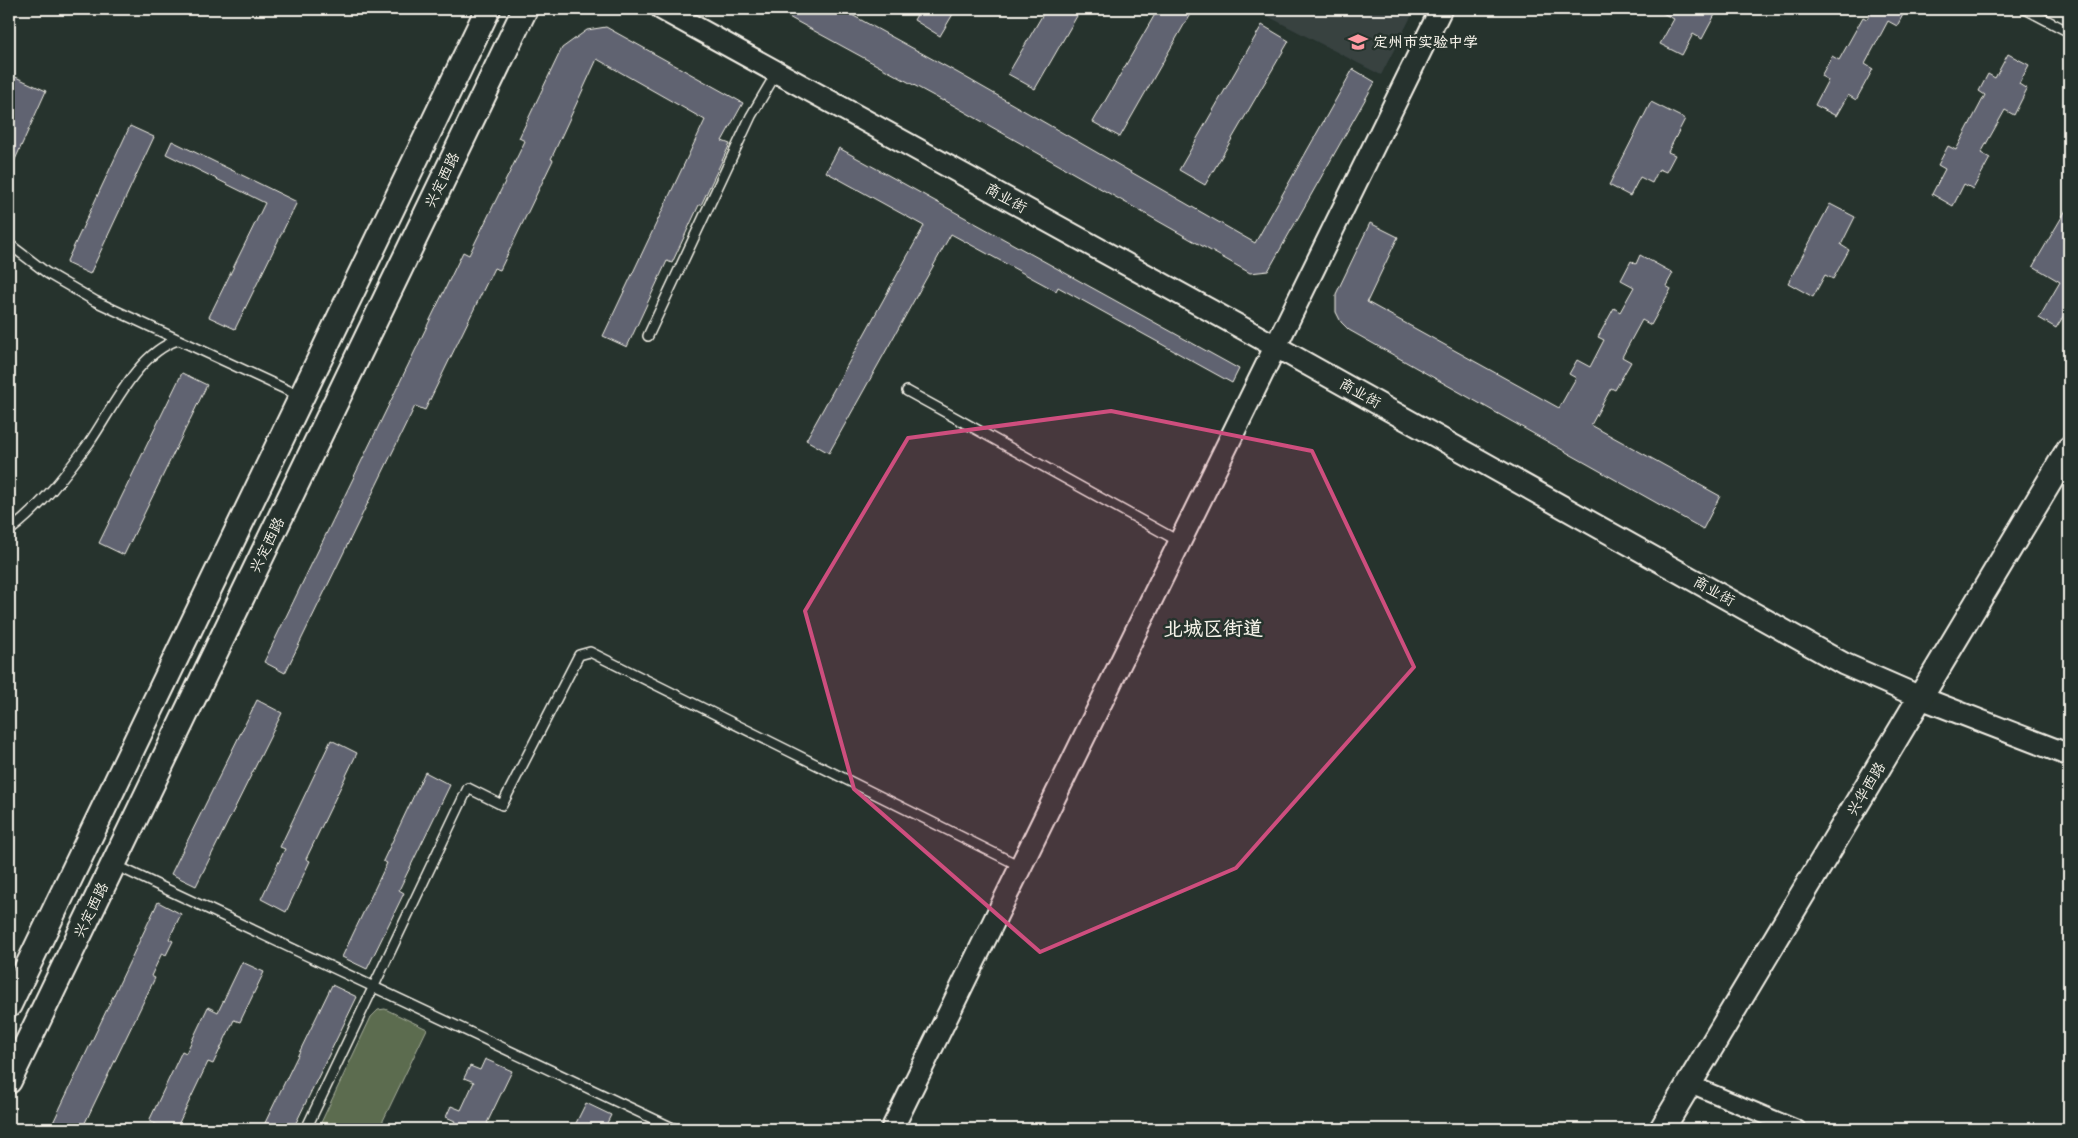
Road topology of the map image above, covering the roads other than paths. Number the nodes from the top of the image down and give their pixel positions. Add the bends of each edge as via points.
1 (488, 9) edge
2 (525, 9) edge
3 (662, 9) edge
4 (1442, 9) edge
5 (2025, 9) edge
6 (2069, 32) edge
7 (776, 72) junction
8 (9, 244) edge
9 (648, 336) dead end
10 (178, 340) junction
11 (1277, 347) junction
12 (907, 391) dead end
13 (302, 397) junction
14 (2069, 449) edge
15 (9, 531) edge
16 (1181, 543) junction
17 (1921, 698) junction
18 (2069, 755) edge
19 (113, 864) junction
20 (1021, 866) junction
21 (373, 987) junction
22 (9, 1005) edge
23 (9, 1081) edge
24 (1690, 1084) junction
25 (306, 1129) edge
26 (675, 1129) edge
27 (892, 1129) edge
28 (1662, 1129) edge
29 (1797, 1129) edge

1 - 13 main road
2 - 19 main road, 兴定西路
3 - 7 street, 商业街
4 - 11 street
5 - 6 lane
7 - 9 lane via 751,116
7 - 11 street, 商业街
8 - 10 lane via 48,273 95,301
10 - 13 lane
10 - 15 lane via 152,356 134,376 65,475 32,513
11 - 16 street
11 - 17 street, 商业街 via 1844,664
12 - 16 lane
13 - 22 main road
14 - 17 main road, 兴华西路
16 - 20 street
17 - 18 street, 商业街
17 - 24 main road, 兴华西路
19 - 21 lane
19 - 23 main road, 兴定西路
20 - 21 lane via 590,652 579,655 502,805 468,788
20 - 27 street
21 - 25 lane
21 - 26 lane
24 - 28 main road, 兴华西路
24 - 29 street

